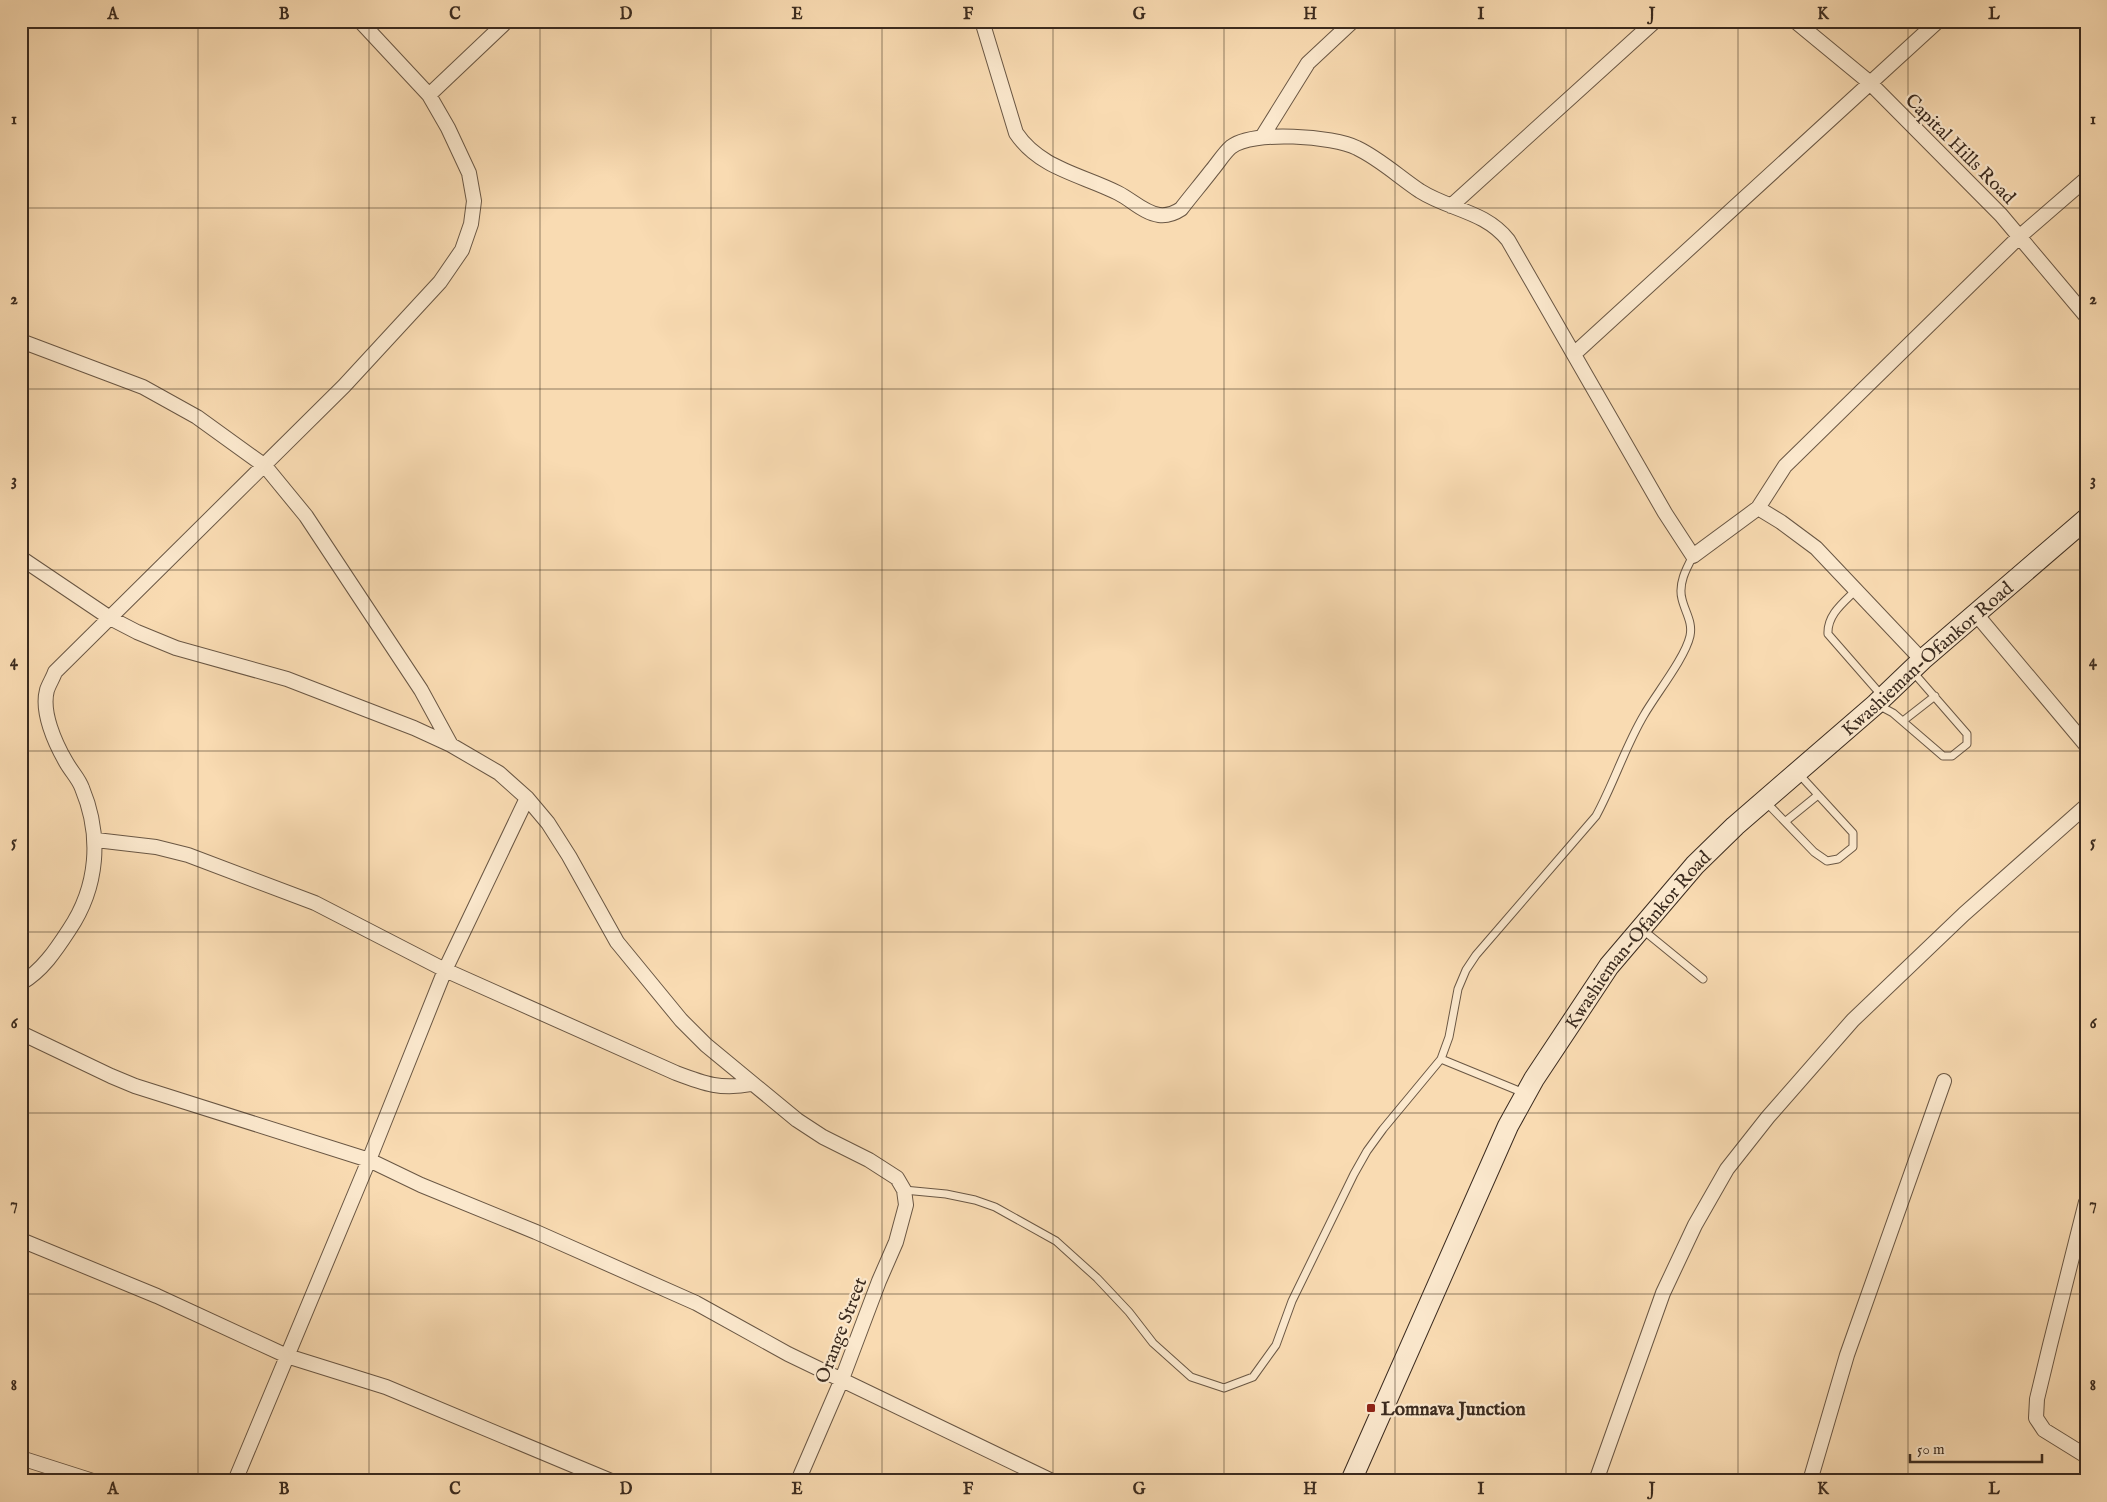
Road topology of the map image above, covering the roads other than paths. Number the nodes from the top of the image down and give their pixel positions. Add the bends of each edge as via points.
1 (360, 21) edge
2 (507, 21) edge
3 (982, 21) edge
4 (1353, 21) edge
5 (1655, 21) edge
6 (1795, 21) edge
7 (1938, 21) edge
8 (1869, 82) junction
9 (429, 95) junction
10 (1262, 137) junction
11 (2086, 179) edge
12 (1451, 206) junction
13 (2020, 237) junction
14 (2086, 316) edge
15 (21, 341) edge
16 (1574, 354) junction
17 (265, 466) junction
18 (1758, 508) junction
19 (2086, 519) edge
20 (1693, 556) junction
21 (21, 558) edge
22 (1856, 590) junction
23 (1976, 614) junction
24 (110, 618) junction
25 (1916, 664) junction
26 (1935, 696) junction
27 (1879, 701) junction
28 (1903, 721) junction
29 (451, 745) junction
30 (2086, 745) edge
31 (1798, 773) junction
32 (1818, 795) junction
33 (527, 798) junction
34 (1765, 801) junction
35 (2086, 806) edge
36 (1786, 822) junction
37 (96, 840) junction
38 (1640, 928) junction
39 (445, 970) junction
40 (1703, 979) dead end
41 (21, 983) edge
42 (21, 1033) edge
43 (1441, 1059) junction
44 (1944, 1081) dead end
45 (752, 1084) junction
46 (1526, 1094) junction
47 (369, 1160) junction
48 (904, 1190) junction
49 (2086, 1202) edge
50 (21, 1240) edge
51 (2080, 1248) edge
52 (287, 1356) junction
53 (842, 1379) junction
54 (2086, 1456) edge
55 (21, 1458) edge
56 (93, 1481) edge
57 (235, 1481) edge
58 (611, 1481) edge
59 (798, 1481) edge
60 (1052, 1481) edge
61 (1351, 1481) edge
62 (1596, 1481) edge
63 (1810, 1481) edge

1 - 9 street
2 - 9 street
3 - 10 street via 1016,133 1023,144 1053,166 1119,194 1150,212 1160,215 1176,212 1232,146 1246,139
4 - 10 street via 1308,63
5 - 12 street
6 - 8 street, Capital Hills Road
7 - 8 street
8 - 13 street, Capital Hills Road
8 - 16 street
9 - 17 street via 468,173 474,201 471,224 462,250 440,282
10 - 12 street via 1332,140 1356,147 1420,191
11 - 13 street
12 - 16 street via 1480,217 1500,230
13 - 14 street, Capital Hills Road
13 - 18 street via 1785,466
15 - 17 street via 143,388 197,417
16 - 20 street
17 - 24 street
17 - 29 street via 306,516 421,690
18 - 20 street
18 - 22 street via 1816,548
19 - 23 main road, Kwashieman-Ofankor Road
20 - 43 lane via 1682,578 1682,598 1692,625 1690,638 1643,717 1596,816 1466,970 1458,988 1449,1037
21 - 24 street
22 - 25 street
22 - 27 lane via 1833,614 1827,624 1828,634
23 - 25 main road, Kwashieman-Ofankor Road
23 - 30 street
24 - 29 street via 176,648 287,679
24 - 37 street via 55,672 47,691 47,713 52,732 82,786
25 - 26 lane
25 - 27 main road, Kwashieman-Ofankor Road
26 - 28 lane
26 - 28 lane via 1968,734 1967,744 1952,756 1942,756
27 - 28 lane
27 - 31 main road, Kwashieman-Ofankor Road
29 - 33 street via 499,772
31 - 32 lane
31 - 34 main road, Kwashieman-Ofankor Road
32 - 36 lane
32 - 36 lane via 1853,833 1853,847 1838,859 1827,861
33 - 39 street
33 - 45 street via 548,823 623,948 681,1020
34 - 36 lane
34 - 38 main road, Kwashieman-Ofankor Road via 1695,865
35 - 62 street via 1964,914 1853,1020 1727,1169 1695,1225 1663,1293
37 - 39 street via 156,846 188,855 332,910
37 - 41 street via 89,892 75,922 45,962
38 - 40 lane
38 - 46 main road, Kwashieman-Ofankor Road via 1609,966
39 - 45 street via 705,1084 735,1087
39 - 47 street
42 - 47 street via 135,1086
43 - 46 lane
43 - 48 lane via 1382,1129 1358,1166 1292,1301 1276,1344 1253,1377 1224,1388 1191,1377 1056,1241 975,1200
44 - 63 street via 1847,1355
45 - 48 street via 823,1138 887,1171
46 - 61 main road, Kwashieman-Ofankor Road via 1508,1126
47 - 52 street
47 - 53 street via 696,1303 788,1354
48 - 53 street, Orange Street via 906,1205 901,1228
49 - 51 street
50 - 52 street via 157,1296
51 - 54 street via 2050,1344 2036,1418 2044,1430
52 - 57 street
52 - 58 street via 386,1387
53 - 59 street, Orange Street
53 - 60 street
55 - 56 street

